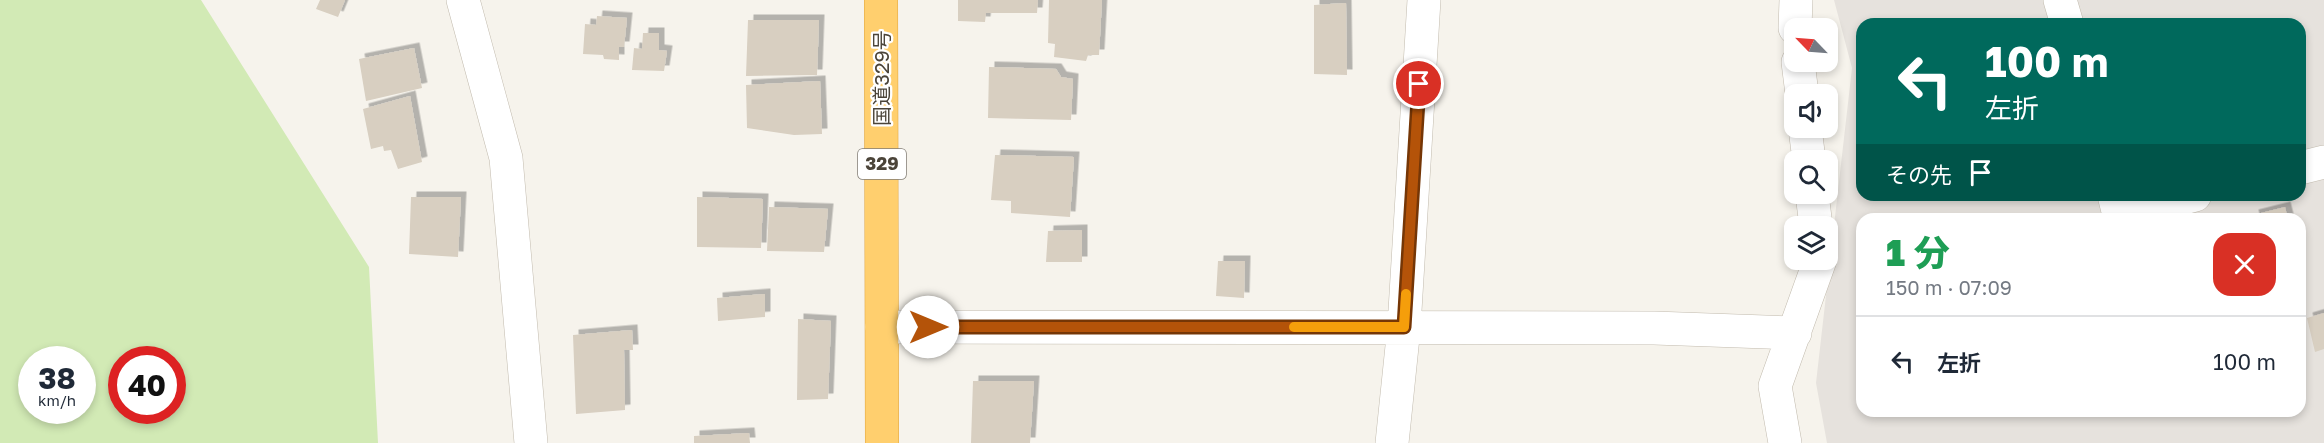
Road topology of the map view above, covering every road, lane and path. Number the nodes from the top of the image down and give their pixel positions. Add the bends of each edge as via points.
1 (463, 0) edge
2 (881, 0) edge
3 (1424, 0) edge
4 (1796, 0) edge
5 (2060, 0) edge
6 (1795, 18) edge
7 (2065, 18) edge
8 (2324, 162) edge
9 (2306, 166) edge
10 (2172, 201) edge
11 (2127, 213) edge
12 (1816, 270) edge
13 (882, 327) junction
14 (1404, 327) junction
15 (1794, 333) junction
16 (531, 443) edge
17 (882, 443) edge
18 (1392, 443) edge
19 (1785, 443) edge

1 - 16 street via 506,158
2 - 13 highway, 国道329号 / 329
3 - 14 street
4 - 6 street
5 - 7 street
8 - 9 street
10 - 11 street
12 - 15 street
13 - 14 street
13 - 17 highway, 国道329号 / 329
14 - 15 street
14 - 18 street
15 - 19 street via 1775,386

